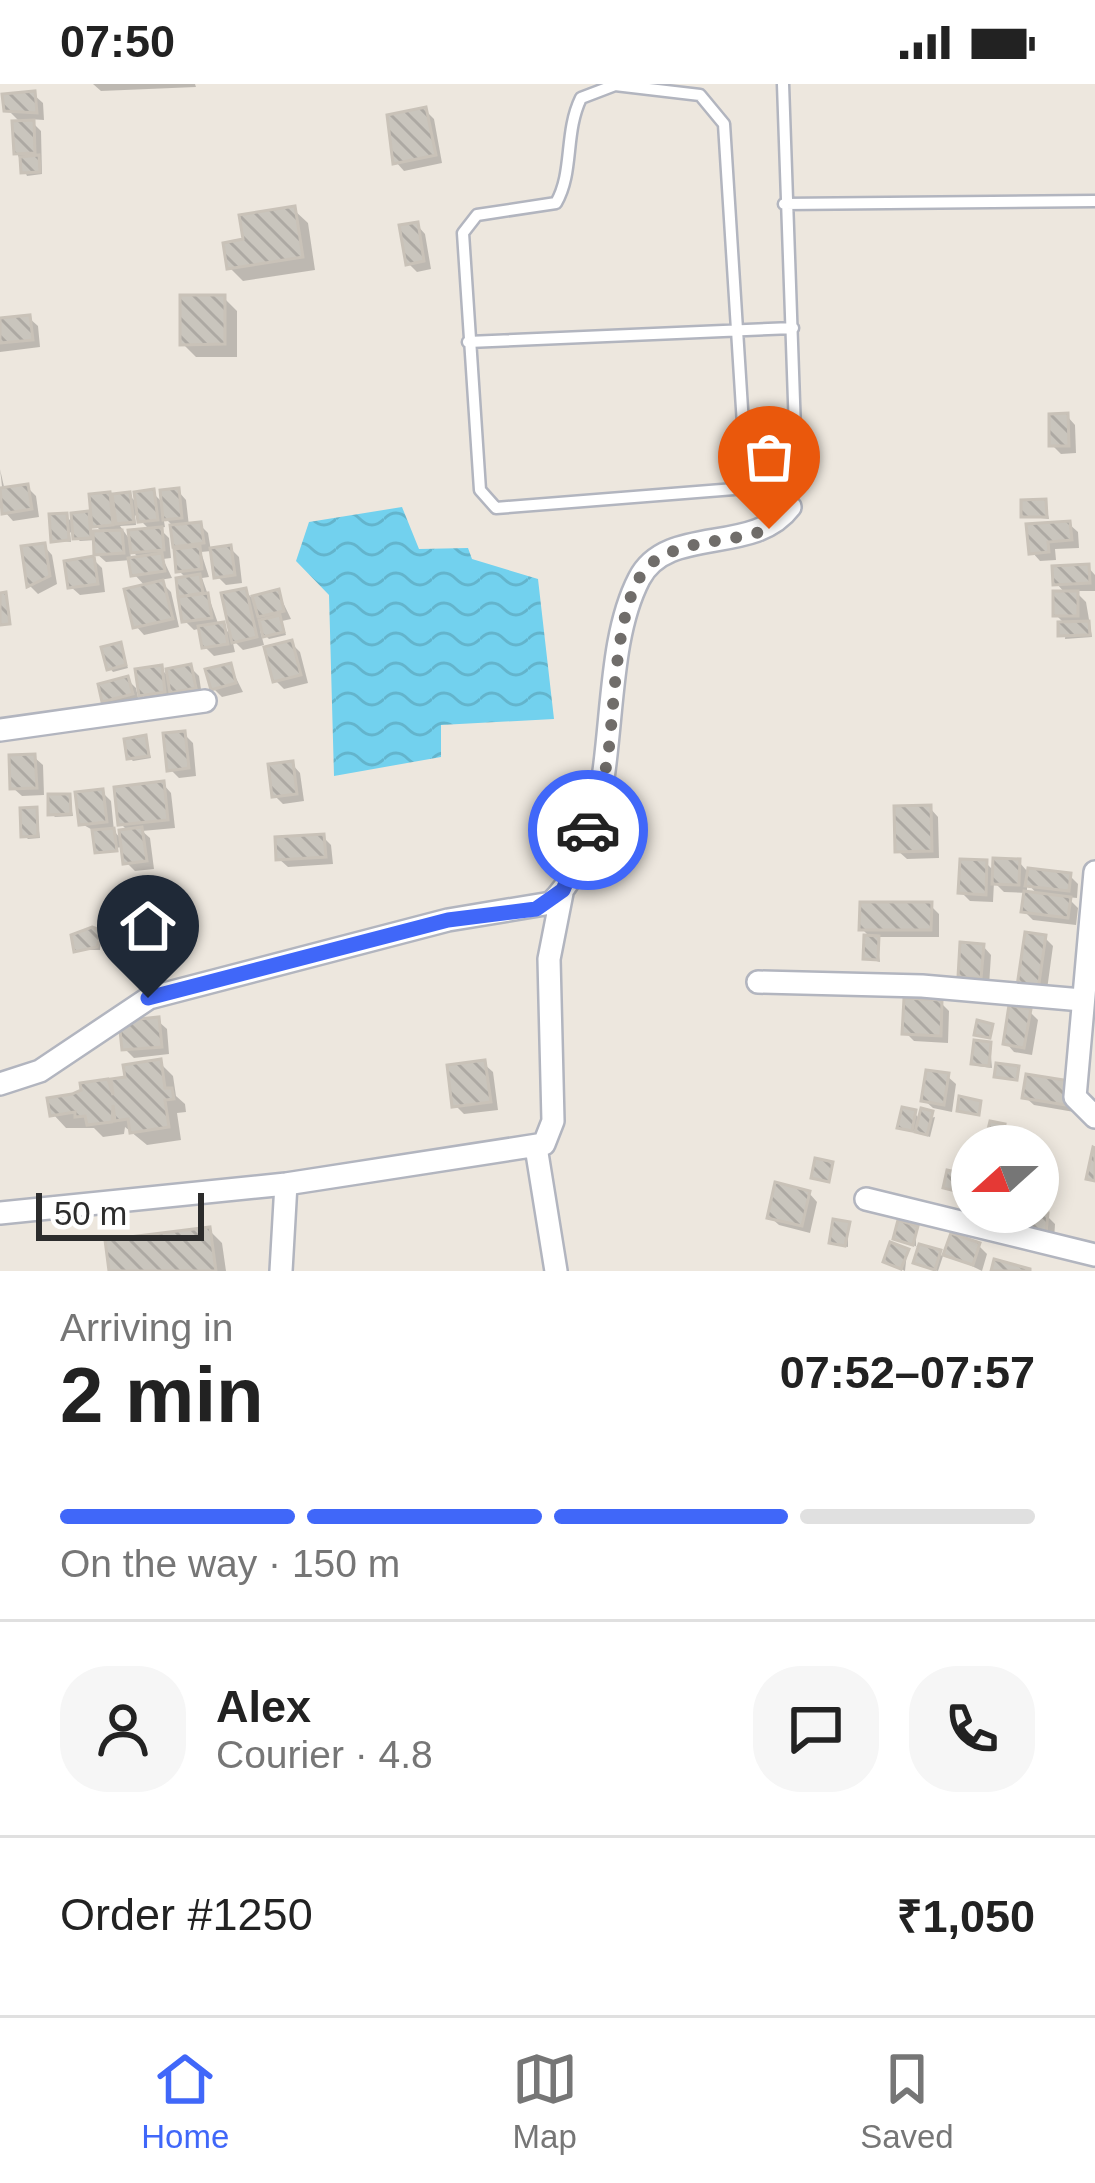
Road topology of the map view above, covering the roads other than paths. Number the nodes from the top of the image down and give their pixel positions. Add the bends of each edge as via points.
1 (783, 84) edge
2 (1095, 201) edge
3 (784, 204) junction
4 (793, 328) junction
5 (737, 332) junction
6 (468, 342) junction
7 (796, 459) dead end
8 (790, 507) dead end
9 (206, 701) dead end
10 (0, 730) edge
11 (1095, 872) edge
12 (563, 890) junction
13 (758, 982) dead end
14 (1082, 1000) junction
15 (0, 1084) edge
16 (1095, 1117) edge
17 (536, 1147) junction
18 (286, 1184) junction
19 (866, 1199) dead end
20 (0, 1213) edge
21 (1095, 1256) edge
22 (281, 1271) edge
23 (556, 1271) edge

1 - 3 lane
2 - 3 lane
3 - 4 lane
4 - 5 lane
4 - 7 lane
5 - 6 lane
5 - 6 lane via 747,488 496,508 481,490
5 - 6 lane via 724,124 700,94 615,85 581,98 574,111 556,203 477,215 463,233
8 - 12 street via 769,529 684,547 640,577 606,767
9 - 10 street
11 - 14 street
12 - 15 street via 536,909 448,920 148,998 40,1071
12 - 17 street via 549,959 552,1130
13 - 14 street
14 - 16 street via 1075,1097
17 - 18 street
17 - 23 street
18 - 20 street
18 - 22 street
19 - 21 street

